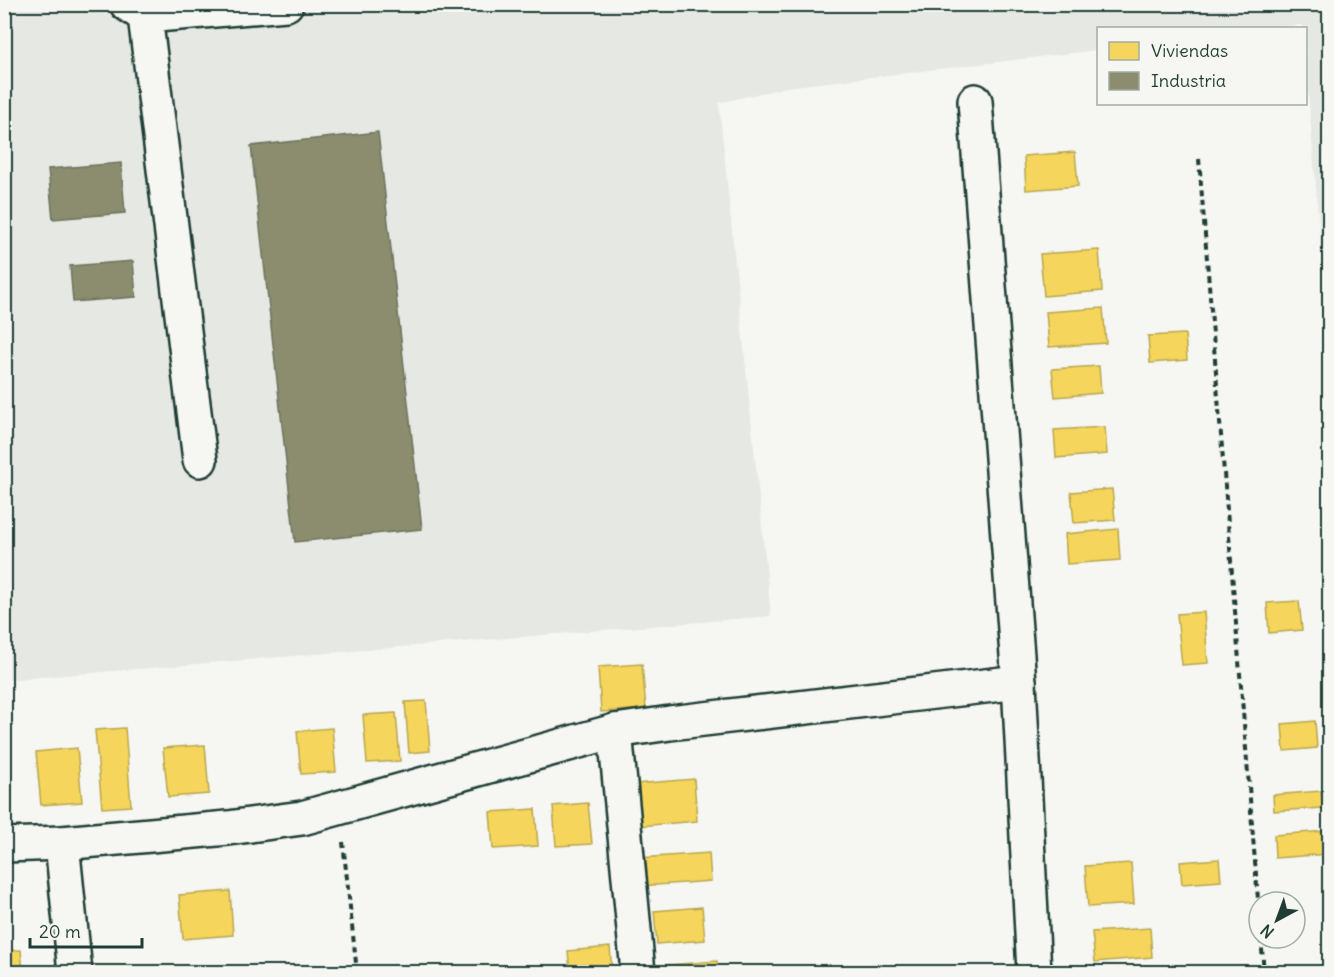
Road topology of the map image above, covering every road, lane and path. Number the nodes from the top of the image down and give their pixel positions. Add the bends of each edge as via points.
1 (286, 4) edge
2 (136, 10) edge
3 (975, 101) dead end
4 (1199, 159) dead end
5 (200, 460) dead end
6 (1019, 682) junction
7 (615, 731) junction
8 (339, 808) junction
9 (62, 843) junction
10 (4, 845) edge
11 (1257, 890) edge
12 (1262, 950) edge
13 (75, 972) edge
14 (357, 972) edge
15 (638, 972) edge
16 (1034, 972) edge
17 (1264, 972) edge

1 - 2 street
2 - 5 street
3 - 6 street
4 - 11 path
6 - 7 street
6 - 16 street
7 - 8 street
7 - 15 street
8 - 9 street via 302,818 228,828
8 - 14 path
9 - 10 street
9 - 13 street
12 - 17 path

